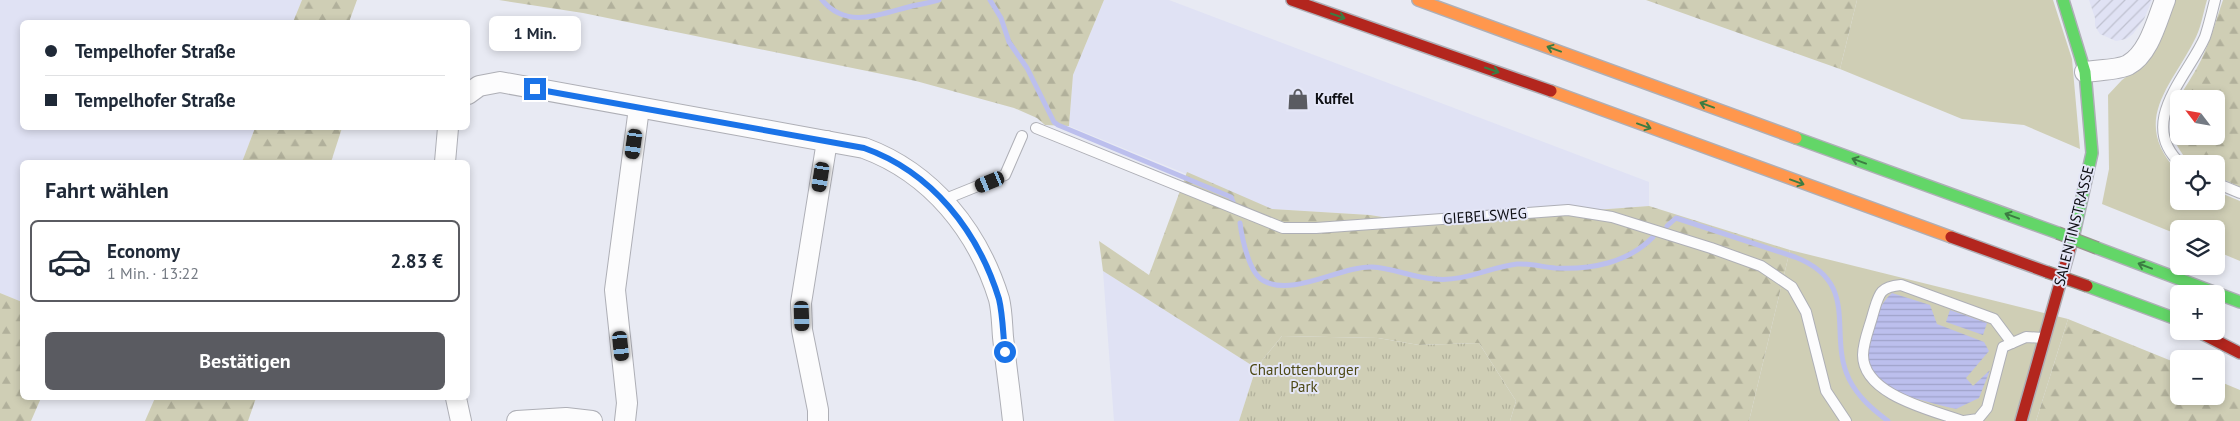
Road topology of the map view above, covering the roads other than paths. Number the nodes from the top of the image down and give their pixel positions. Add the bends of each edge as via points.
1 (1292, 0) edge
2 (1418, 0) edge
3 (2063, 0) edge
4 (2165, 0) edge
5 (2215, 0) edge
6 (2085, 72) junction
7 (471, 85) edge
8 (639, 108) junction
9 (1036, 128) dead end
10 (448, 130) edge
11 (1022, 136) dead end
12 (827, 141) junction
13 (2174, 155) edge
14 (445, 160) edge
15 (2225, 187) edge
16 (2240, 194) edge
17 (943, 200) junction
18 (2240, 302) edge
19 (2170, 317) edge
20 (2044, 338) junction
21 (2225, 338) edge
22 (2215, 340) edge
23 (2012, 343) junction
24 (2240, 344) edge
25 (2240, 353) edge
26 (456, 400) edge
27 (461, 421) edge
28 (517, 421) edge
29 (592, 421) edge
30 (625, 421) edge
31 (818, 421) edge
32 (1013, 421) edge
33 (1846, 421) edge
34 (1963, 421) edge
35 (2020, 421) edge

1 -> 19 main road, bridge via 1510,76
18 -> 2 main road, bridge
3 - 6 main road, SALENTINSTRASSE
4 - 6 street via 2145,47 2128,65
5 - 13 lane via 2205,37 2167,103 2163,126
6 - 20 main road, SALENTINSTRASSE via 2092,153 2080,213
7 - 8 street via 500,82
8 - 12 street
8 - 30 street via 614,290 628,403
9 - 33 lane, GIEBELSWEG via 1283,228 1568,210 1612,218 1761,266 1792,287 1806,312 1826,391
10 - 14 street
11 - 17 lane via 1005,175
12 - 17 street via 887,156 907,168
12 - 31 street via 801,303 802,330
15 - 16 lane
17 - 32 street via 969,231 983,257 999,301
20 - 23 lane via 2026,337
20 - 35 main road, SALENTINSTRASSE
21 - 24 main road
22 - 25 main road
23 - 34 lane via 2003,348 1987,408 1978,419
23 - 34 lane via 1994,319 1901,285 1888,286 1879,294 1863,354 1864,365 1875,381 1893,396
26 - 27 street
28 - 29 street via 566,418

